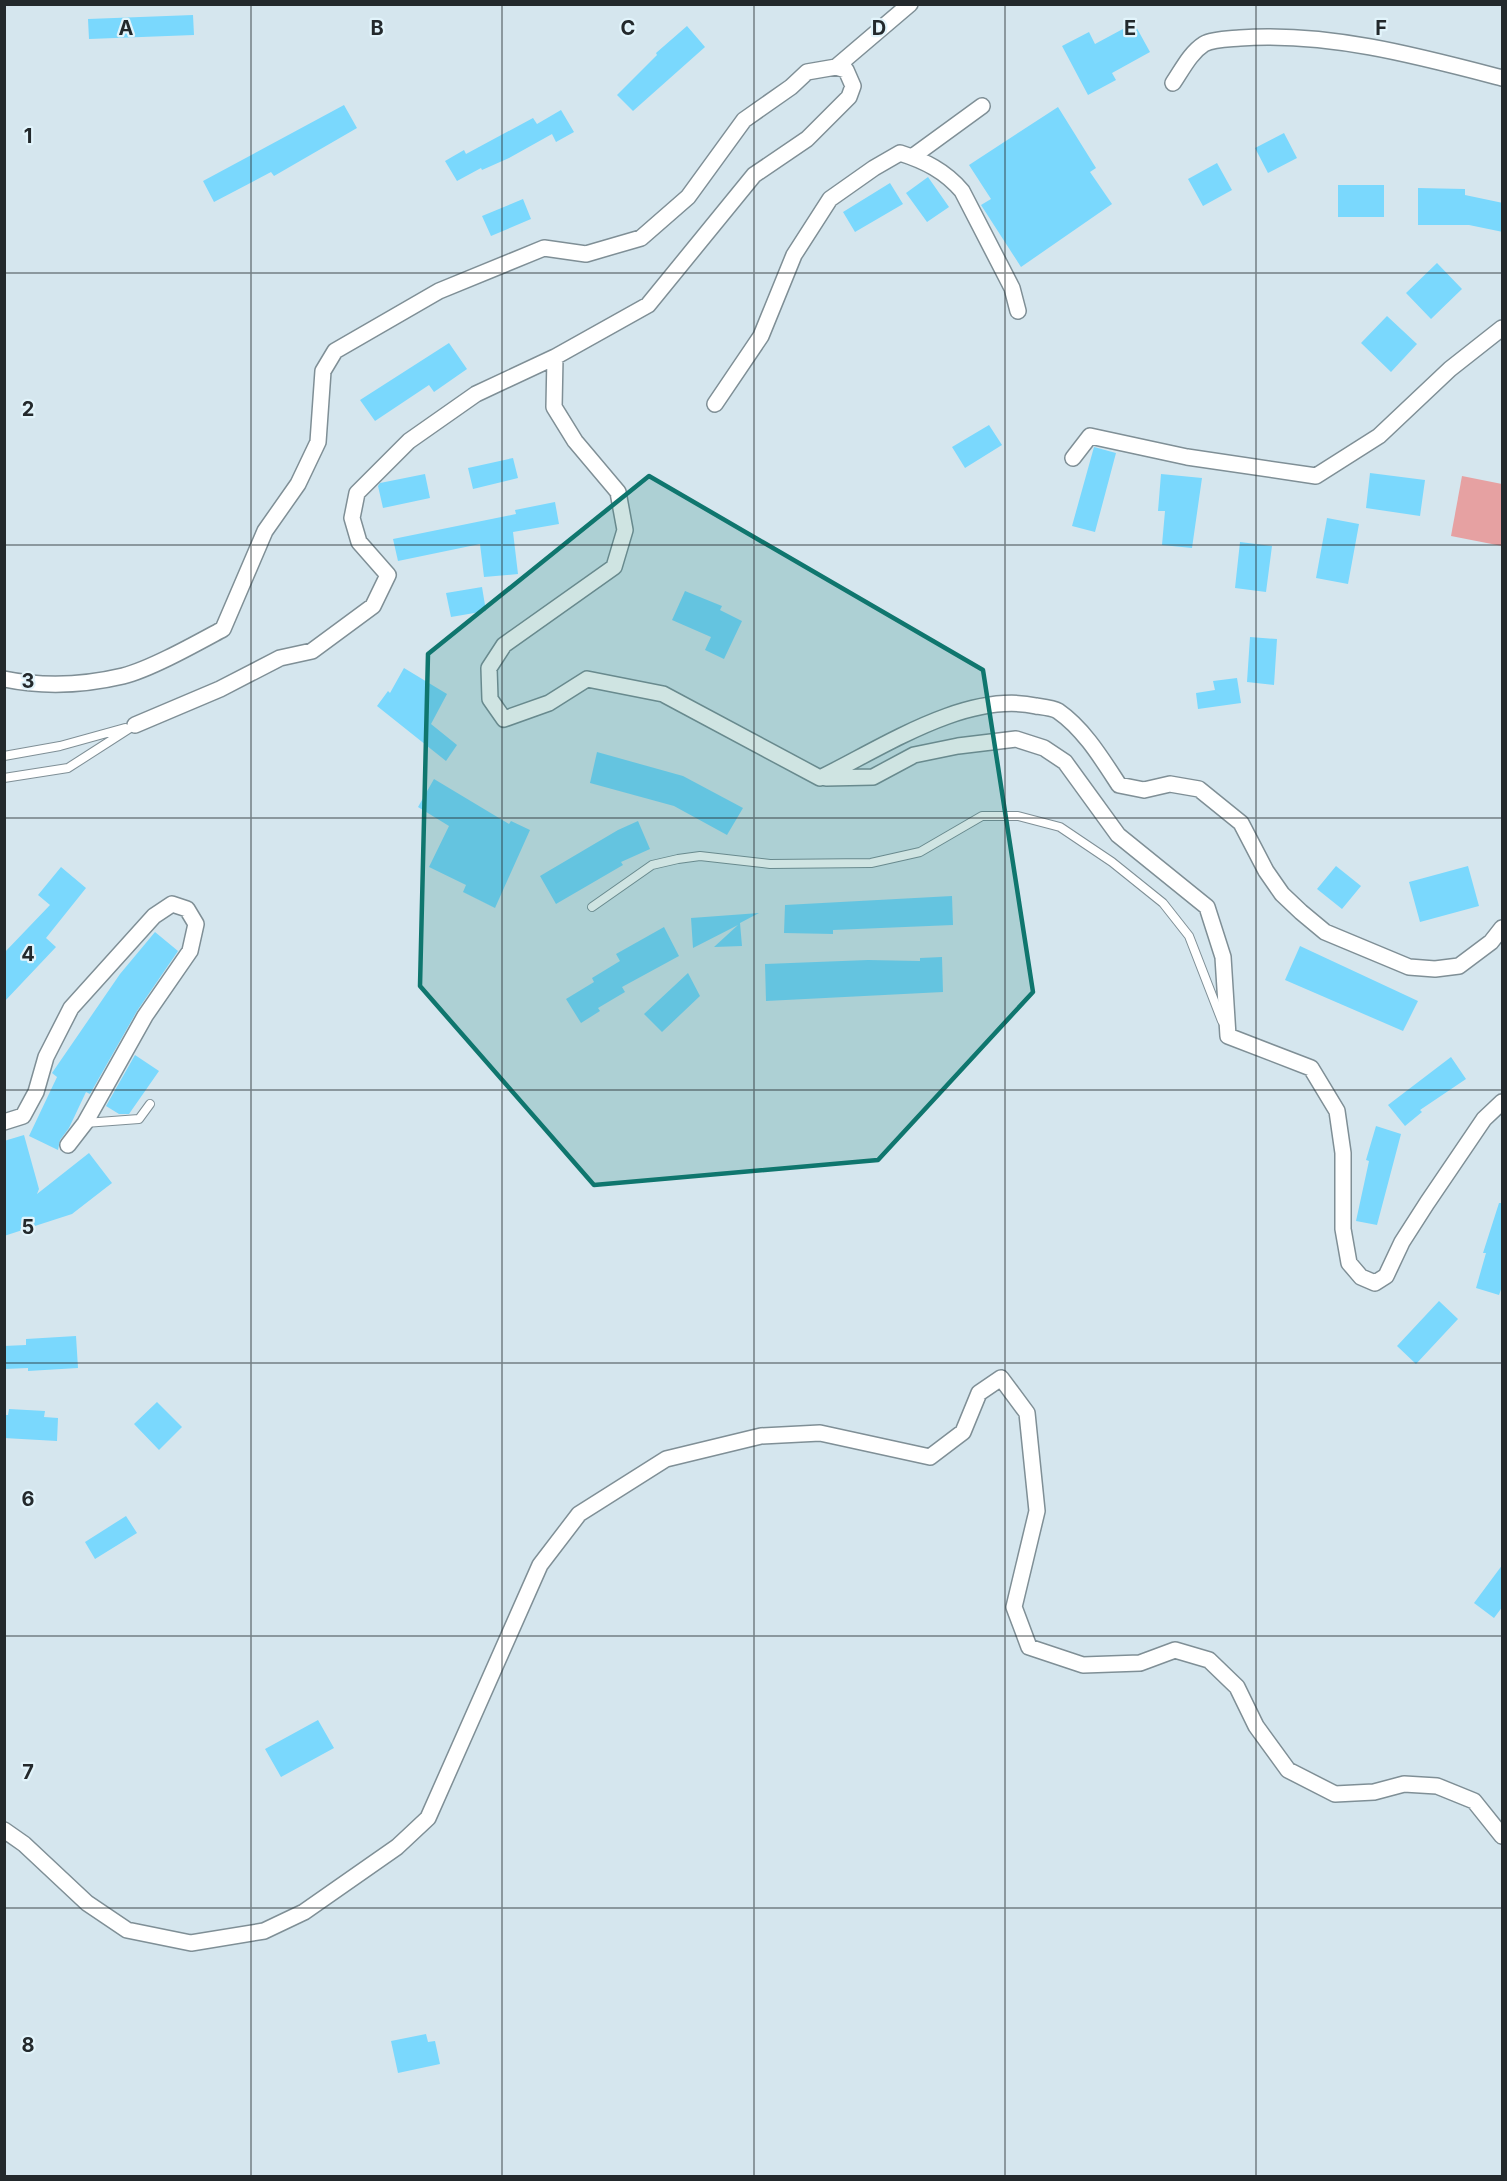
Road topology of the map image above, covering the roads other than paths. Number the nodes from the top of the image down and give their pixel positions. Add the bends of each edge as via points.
1 (910, 4) edge
2 (836, 67) junction
3 (1503, 78) edge
4 (1173, 83) dead end
5 (982, 106) dead end
6 (912, 157) junction
7 (1018, 311) dead end
8 (1503, 328) edge
9 (555, 357) junction
10 (715, 404) dead end
11 (1073, 458) dead end
12 (4, 679) edge
13 (135, 726) junction
14 (4, 756) edge
15 (4, 778) edge
16 (820, 778) junction
17 (592, 907) dead end
18 (1503, 927) edge
19 (1228, 1036) junction
20 (1503, 1102) edge
21 (150, 1104) dead end
22 (4, 1122) edge
23 (85, 1123) junction
24 (68, 1145) dead end
25 (4, 1830) edge
26 (1503, 1836) edge

1 - 2 street
2 - 9 street via 846,70 853,86 849,98 807,139 754,175 648,305
2 - 12 street via 807,72 744,120 688,197 641,238 586,254 544,248 439,291 335,351 323,371 318,442 298,484 265,531 223,629 125,676 66,684
3 - 4 street via 1422,57 1277,35 1205,44 1189,58
5 - 6 street
6 - 7 street via 927,162 962,191 1012,288
6 - 10 street via 900,153 830,199 794,255 761,336
8 - 11 street via 1450,369 1379,436 1316,476 1187,458 1090,436
9 - 13 street via 476,394 409,441 357,493 352,518 359,542 388,575 373,606 312,651 280,658
9 - 16 street via 554,407 575,441 618,492 625,530 614,567 504,645 489,668 490,699 504,719 549,703 587,679 663,694
13 - 14 lane
13 - 15 lane via 68,768
16 - 18 street via 898,736 975,708 1018,702 1057,710 1086,738 1119,785 1144,790 1170,784 1199,789 1241,823 1282,894 1326,932 1409,967 1435,969 1459,966 1491,942
16 - 19 street via 873,777 914,755 1016,739 1044,748 1065,762 1118,835 1207,908 1223,957
17 - 19 lane via 652,865 678,859 700,856 770,864 871,863 920,852 982,816 1018,816 1060,827 1112,862 1162,903 1189,936
19 - 20 street via 1311,1068 1327,1094 1337,1111 1343,1229 1349,1263 1361,1277 1375,1283 1386,1276 1402,1242 1484,1119
21 - 23 lane via 139,1119
22 - 23 street via 23,1116 71,1008 154,916 172,904 187,909 196,924 190,951 145,1016
23 - 24 street
25 - 26 street via 87,1903 127,1930 191,1944 264,1931 304,1912 397,1846 428,1818 540,1565 579,1514 666,1459 761,1436 820,1433 930,1457 963,1432 979,1393 1001,1378 1027,1413 1037,1511 1014,1607 1029,1647 1083,1665 1140,1663 1175,1650 1209,1660 1237,1687 1256,1726 1288,1770 1335,1794 1374,1792 1404,1784 1437,1786 1474,1801

